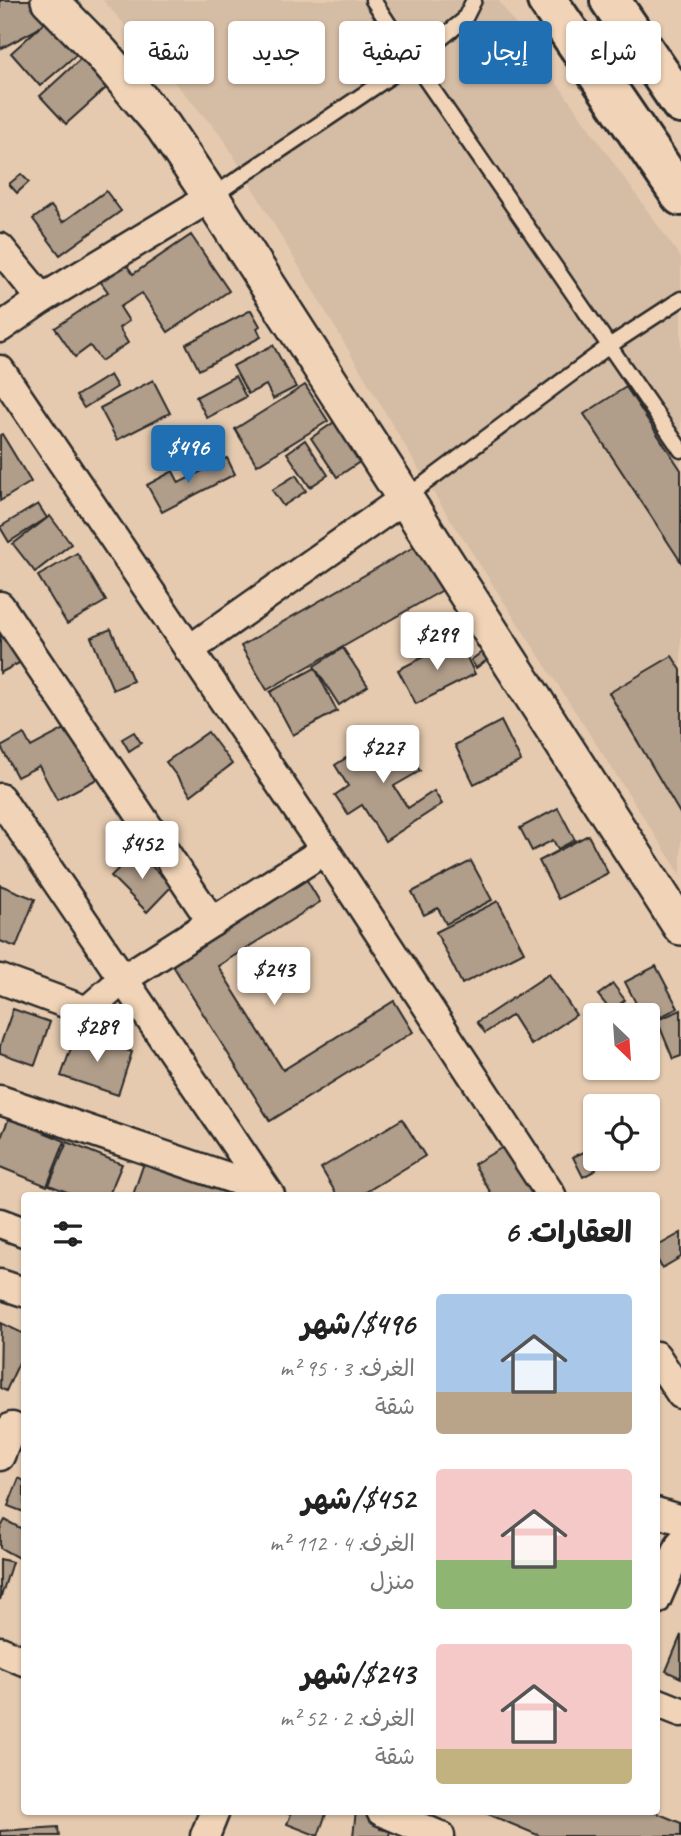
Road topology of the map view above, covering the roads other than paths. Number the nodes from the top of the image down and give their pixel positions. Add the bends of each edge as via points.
1 (49, 0) edge
2 (373, 0) edge
3 (474, 0) edge
4 (547, 0) edge
5 (610, 0) edge
6 (387, 21) edge
7 (445, 35) edge
8 (379, 84) edge
9 (429, 84) edge
10 (681, 104) edge
11 (681, 196) edge
12 (211, 197) junction
13 (0, 248) edge
14 (42, 299) junction
15 (681, 299) edge
16 (0, 327) edge
17 (609, 346) junction
18 (0, 370) edge
19 (681, 450) edge
20 (405, 498) junction
21 (0, 606) edge
22 (189, 650) junction
23 (2, 807) edge
24 (324, 850) junction
25 (212, 922) junction
26 (681, 927) edge
27 (0, 979) edge
28 (123, 979) junction
29 (0, 1100) edge
30 (265, 1192) edge
31 (267, 1192) edge
32 (549, 1192) edge
33 (0, 1223) edge
34 (21, 1231) edge
35 (0, 1284) edge
36 (21, 1291) edge
37 (660, 1362) edge
38 (681, 1394) edge
39 (12, 1427) edge
40 (0, 1456) edge
41 (660, 1513) edge
42 (681, 1520) edge
43 (681, 1543) edge
44 (660, 1591) edge
45 (0, 1651) edge
46 (21, 1660) edge
47 (660, 1704) edge
48 (681, 1712) edge
49 (213, 1815) edge
50 (411, 1817) edge
51 (205, 1836) edge
52 (440, 1836) edge

1 - 12 street via 163,125
2 - 6 lane
3 - 7 lane via 464,20
4 - 11 highway
5 - 10 highway
8 - 12 lane
9 - 17 lane
12 - 14 street
12 - 20 street
13 - 14 street
14 - 16 street
15 - 17 lane
17 - 19 lane
17 - 20 lane
18 - 22 street
20 - 22 street
20 - 26 street
21 - 25 street
22 - 24 street
23 - 28 street
24 - 25 street
24 - 32 street
25 - 28 street
27 - 28 street via 87,1011
28 - 31 street
29 - 30 street
33 - 34 street
35 - 36 street
37 - 38 street
39 - 40 street
41 - 42 street
43 - 44 street
45 - 46 street
47 - 48 street
49 - 51 street
50 - 52 street

